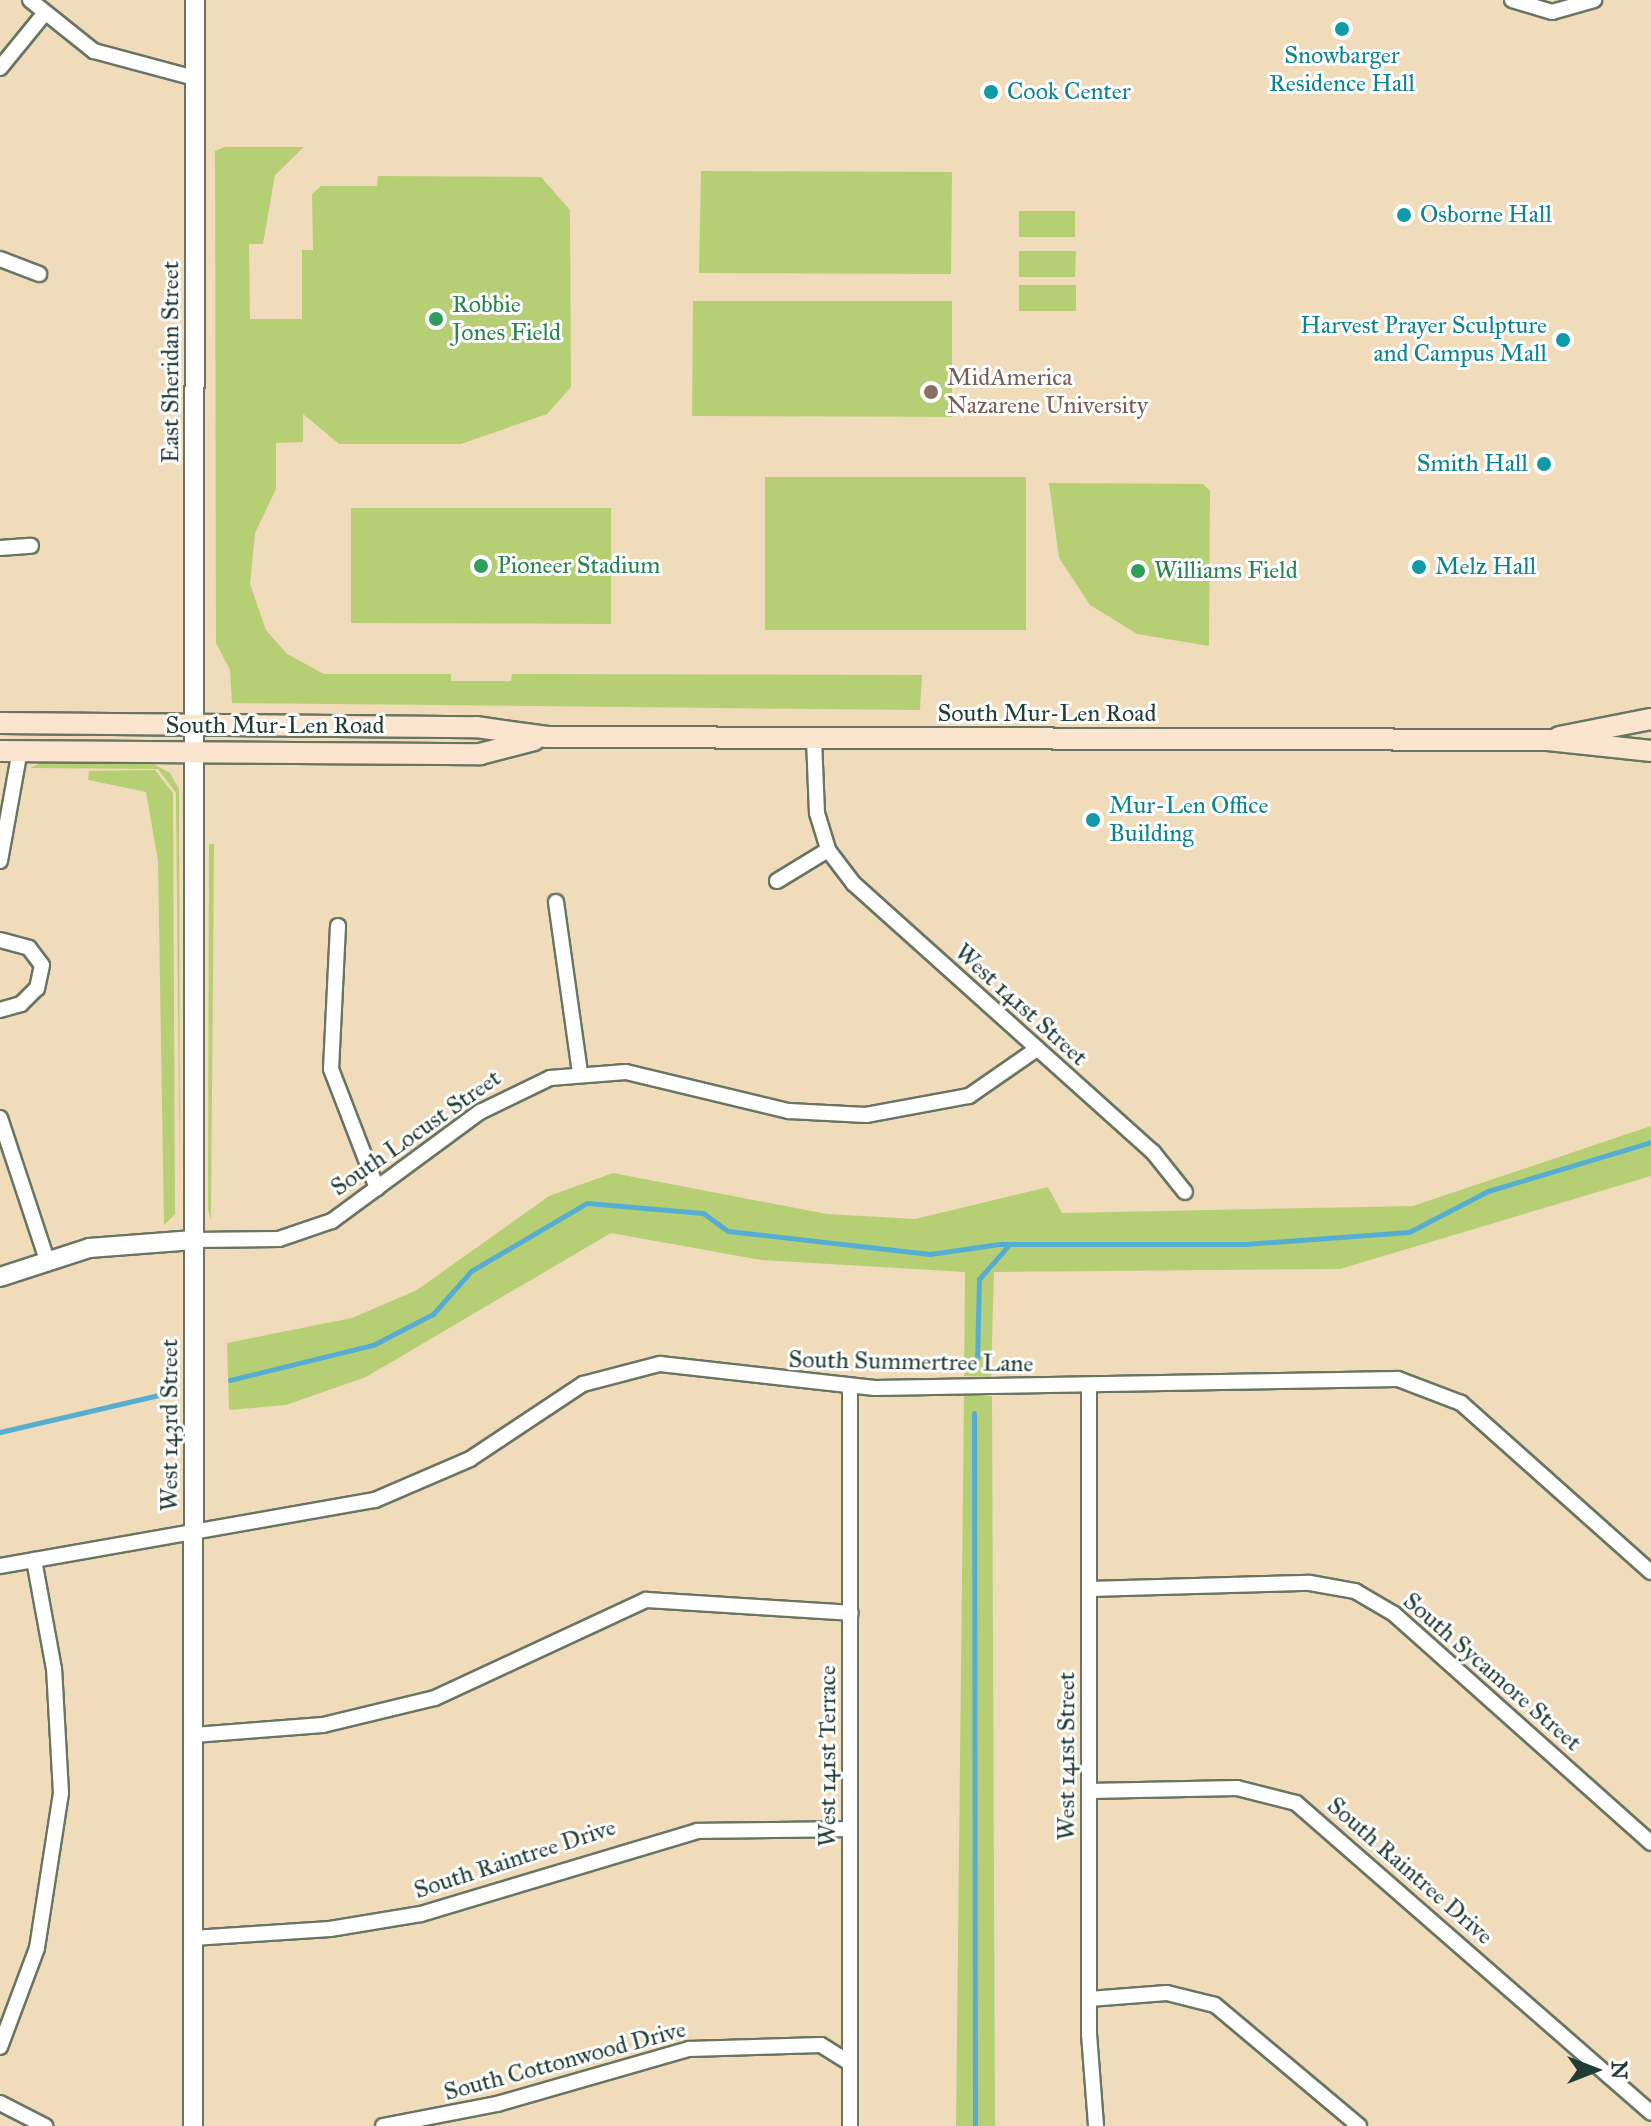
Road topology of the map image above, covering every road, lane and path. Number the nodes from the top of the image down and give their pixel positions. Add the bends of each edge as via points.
1 (30, 0) edge
2 (195, 0) edge
3 (1512, 0) edge
4 (1594, 0) edge
5 (44, 14) junction
6 (0, 68) edge
7 (195, 78) junction
8 (0, 259) edge
9 (39, 274) dead end
10 (31, 546) dead end
11 (0, 548) edge
12 (1651, 719) edge
13 (0, 723) edge
14 (196, 724) junction
15 (547, 737) junction
16 (814, 739) junction
17 (1548, 740) junction
18 (10, 751) edge
19 (1651, 751) edge
20 (196, 753) junction
21 (828, 850) junction
22 (0, 861) edge
23 (777, 881) dead end
24 (556, 902) dead end
25 (338, 926) dead end
26 (0, 940) edge
27 (0, 1010) edge
28 (1037, 1049) junction
29 (580, 1073) junction
30 (0, 1118) edge
31 (377, 1188) junction
32 (1185, 1192) dead end
33 (194, 1240) junction
34 (47, 1260) junction
35 (0, 1277) edge
36 (1089, 1386) junction
37 (850, 1387) junction
38 (193, 1529) junction
39 (34, 1560) junction
40 (0, 1566) edge
41 (1651, 1572) edge
42 (1089, 1589) junction
43 (851, 1613) junction
44 (194, 1735) junction
45 (1089, 1791) junction
46 (850, 1829) junction
47 (1651, 1843) edge
48 (193, 1938) junction
49 (1089, 1999) junction
50 (0, 2047) edge
51 (850, 2063) junction
52 (0, 2103) edge
53 (1651, 2113) edge
54 (45, 2126) edge
55 (193, 2126) edge
56 (383, 2126) edge
57 (850, 2126) edge
58 (1096, 2126) edge
59 (1359, 2126) edge

1 - 5 street
2 - 7 street, East Sheridan Street
3 - 4 street via 1552,12
5 - 6 street
5 - 7 street via 104,56
7 - 14 street, East Sheridan Street
8 - 9 street
10 - 11 street
12 - 17 main road, South Mur-Len Road
13 - 14 main road, South Mur-Len Road
14 - 15 main road, South Mur-Len Road via 476,727
14 - 20 street, West 143rd Street
15 - 16 main road, South Mur-Len Road
15 - 20 main road, South Mur-Len Road via 480,754
16 - 17 main road, South Mur-Len Road
16 - 21 street, West 141st Street via 817,813
17 - 19 main road, South Mur-Len Road
18 - 20 main road, South Mur-Len Road
18 - 22 street
20 - 33 street, West 143rd Street
21 - 23 street
21 - 28 street, West 141st Street via 854,884
24 - 29 street
25 - 31 street via 331,1069
26 - 27 street via 29,948 42,965 37,988
28 - 29 street, South Locust Street via 969,1096 866,1115 789,1111 626,1072
28 - 32 street, West 141st Street via 1153,1152
29 - 31 street, South Locust Street via 504,1096
30 - 34 street
31 - 33 street, South Locust Street via 303,1234
33 - 34 street, South Locust Street via 130,1242
33 - 38 street, West 143rd Street
34 - 35 street, South Locust Street
36 - 37 street, South Summertree Lane
36 - 41 street, South Summertree Lane via 1398,1379 1436,1389 1477,1415
36 - 42 street, West 141st Street
37 - 38 street, South Summertree Lane via 675,1364 630,1367 583,1384 470,1459 400,1491 330,1512
37 - 43 street, West 141st Terrace
38 - 39 street, South Summertree Lane
38 - 44 street, West 143rd Street
39 - 40 street, South Summertree Lane
39 - 50 street via 54,1669 61,1793 40,1935
42 - 45 street, West 141st Street
42 - 47 street, South Sycamore Street via 1310,1583 1355,1591 1394,1614
43 - 44 street via 646,1600 435,1698 323,1725
43 - 46 street, West 141st Terrace
44 - 48 street, West 143rd Street
45 - 49 street, West 141st Street
45 - 53 street, South Raintree Drive via 1237,1788 1296,1803
46 - 48 street, South Raintree Drive via 697,1831 421,1914 330,1929
46 - 51 street, West 141st Terrace
48 - 55 street, West 143rd Street
49 - 58 street, West 141st Street
49 - 59 street via 1167,1993 1215,2005
51 - 56 street, South Cottonwood Drive via 821,2045 689,2049 497,2104
51 - 57 street, West 141st Terrace
52 - 54 street

